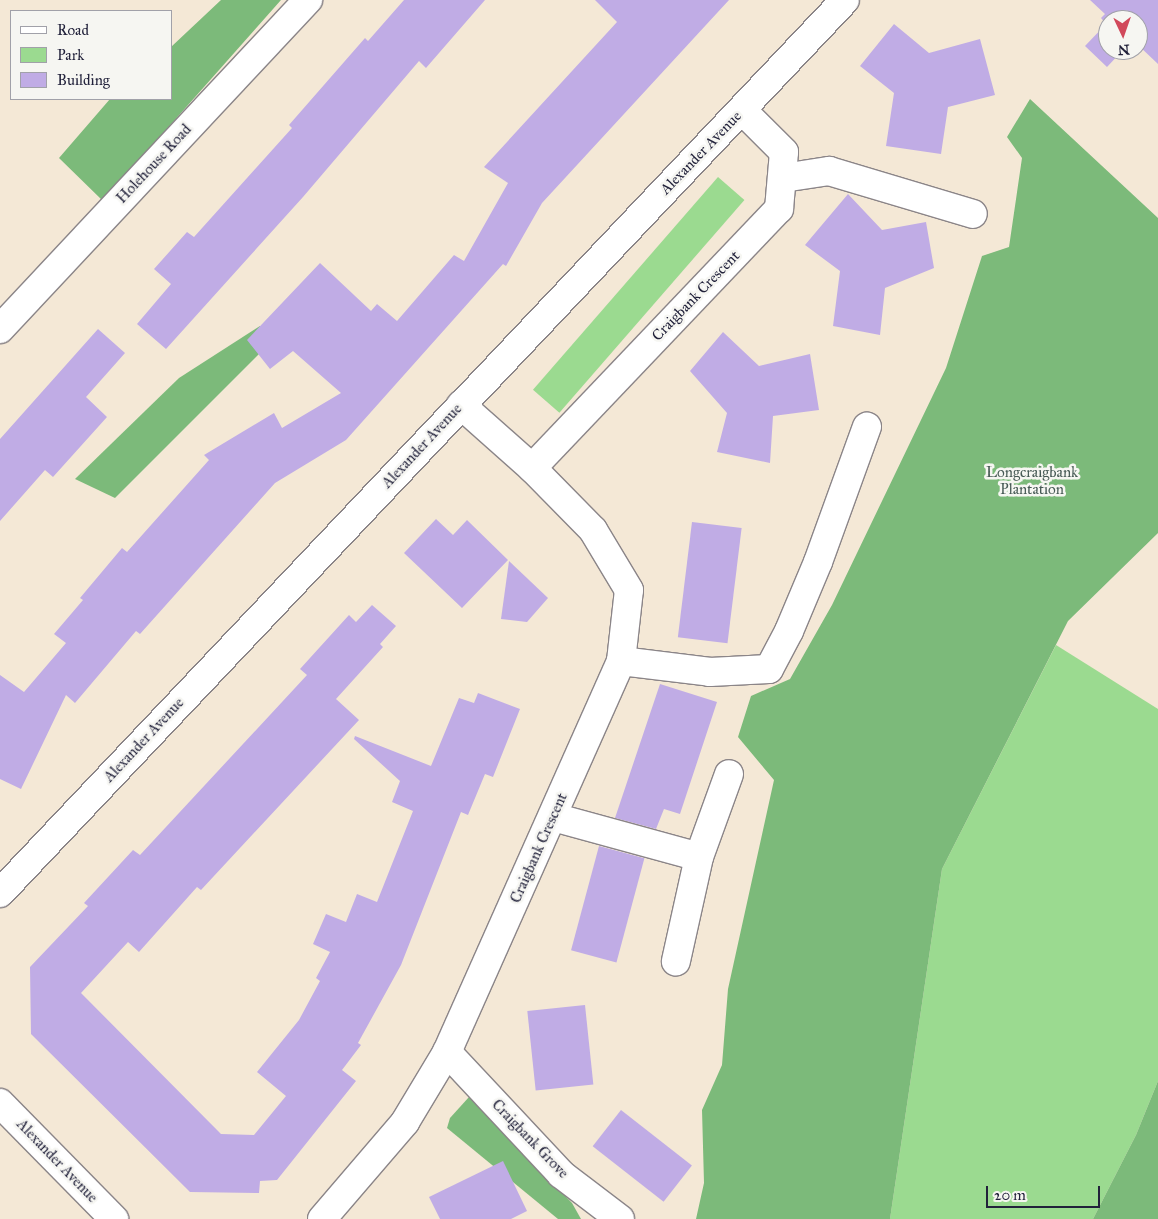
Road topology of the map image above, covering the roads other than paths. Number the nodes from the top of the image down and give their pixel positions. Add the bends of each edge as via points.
1 (308, 0) edge
2 (845, 0) edge
3 (742, 110) junction
4 (784, 178) junction
5 (973, 214) dead end
6 (0, 329) edge
7 (460, 405) junction
8 (867, 426) dead end
9 (532, 468) junction
10 (621, 660) junction
11 (729, 774) dead end
12 (553, 817) junction
13 (699, 857) junction
14 (0, 893) edge
15 (676, 961) dead end
16 (447, 1052) junction
17 (0, 1103) edge
18 (114, 1219) edge
19 (322, 1219) edge
20 (620, 1219) edge

1 - 6 street, Holehouse Road
2 - 3 street, Alexander Avenue
3 - 4 street, Craigbank Crescent via 784,152
3 - 7 street, Alexander Avenue
4 - 5 street via 829,171
4 - 9 street, Craigbank Crescent via 779,209
7 - 9 street, Craigbank Crescent
7 - 14 street, Alexander Avenue
8 - 10 street via 822,553 769,669 710,672
9 - 10 street, Craigbank Crescent via 593,530 628,590
10 - 12 street, Craigbank Crescent
11 - 13 street
12 - 13 street
12 - 16 street, Craigbank Crescent
13 - 15 street
16 - 19 street, Craigbank Crescent via 405,1122
16 - 20 street, Craigbank Grove via 561,1174
17 - 18 street, Alexander Avenue

